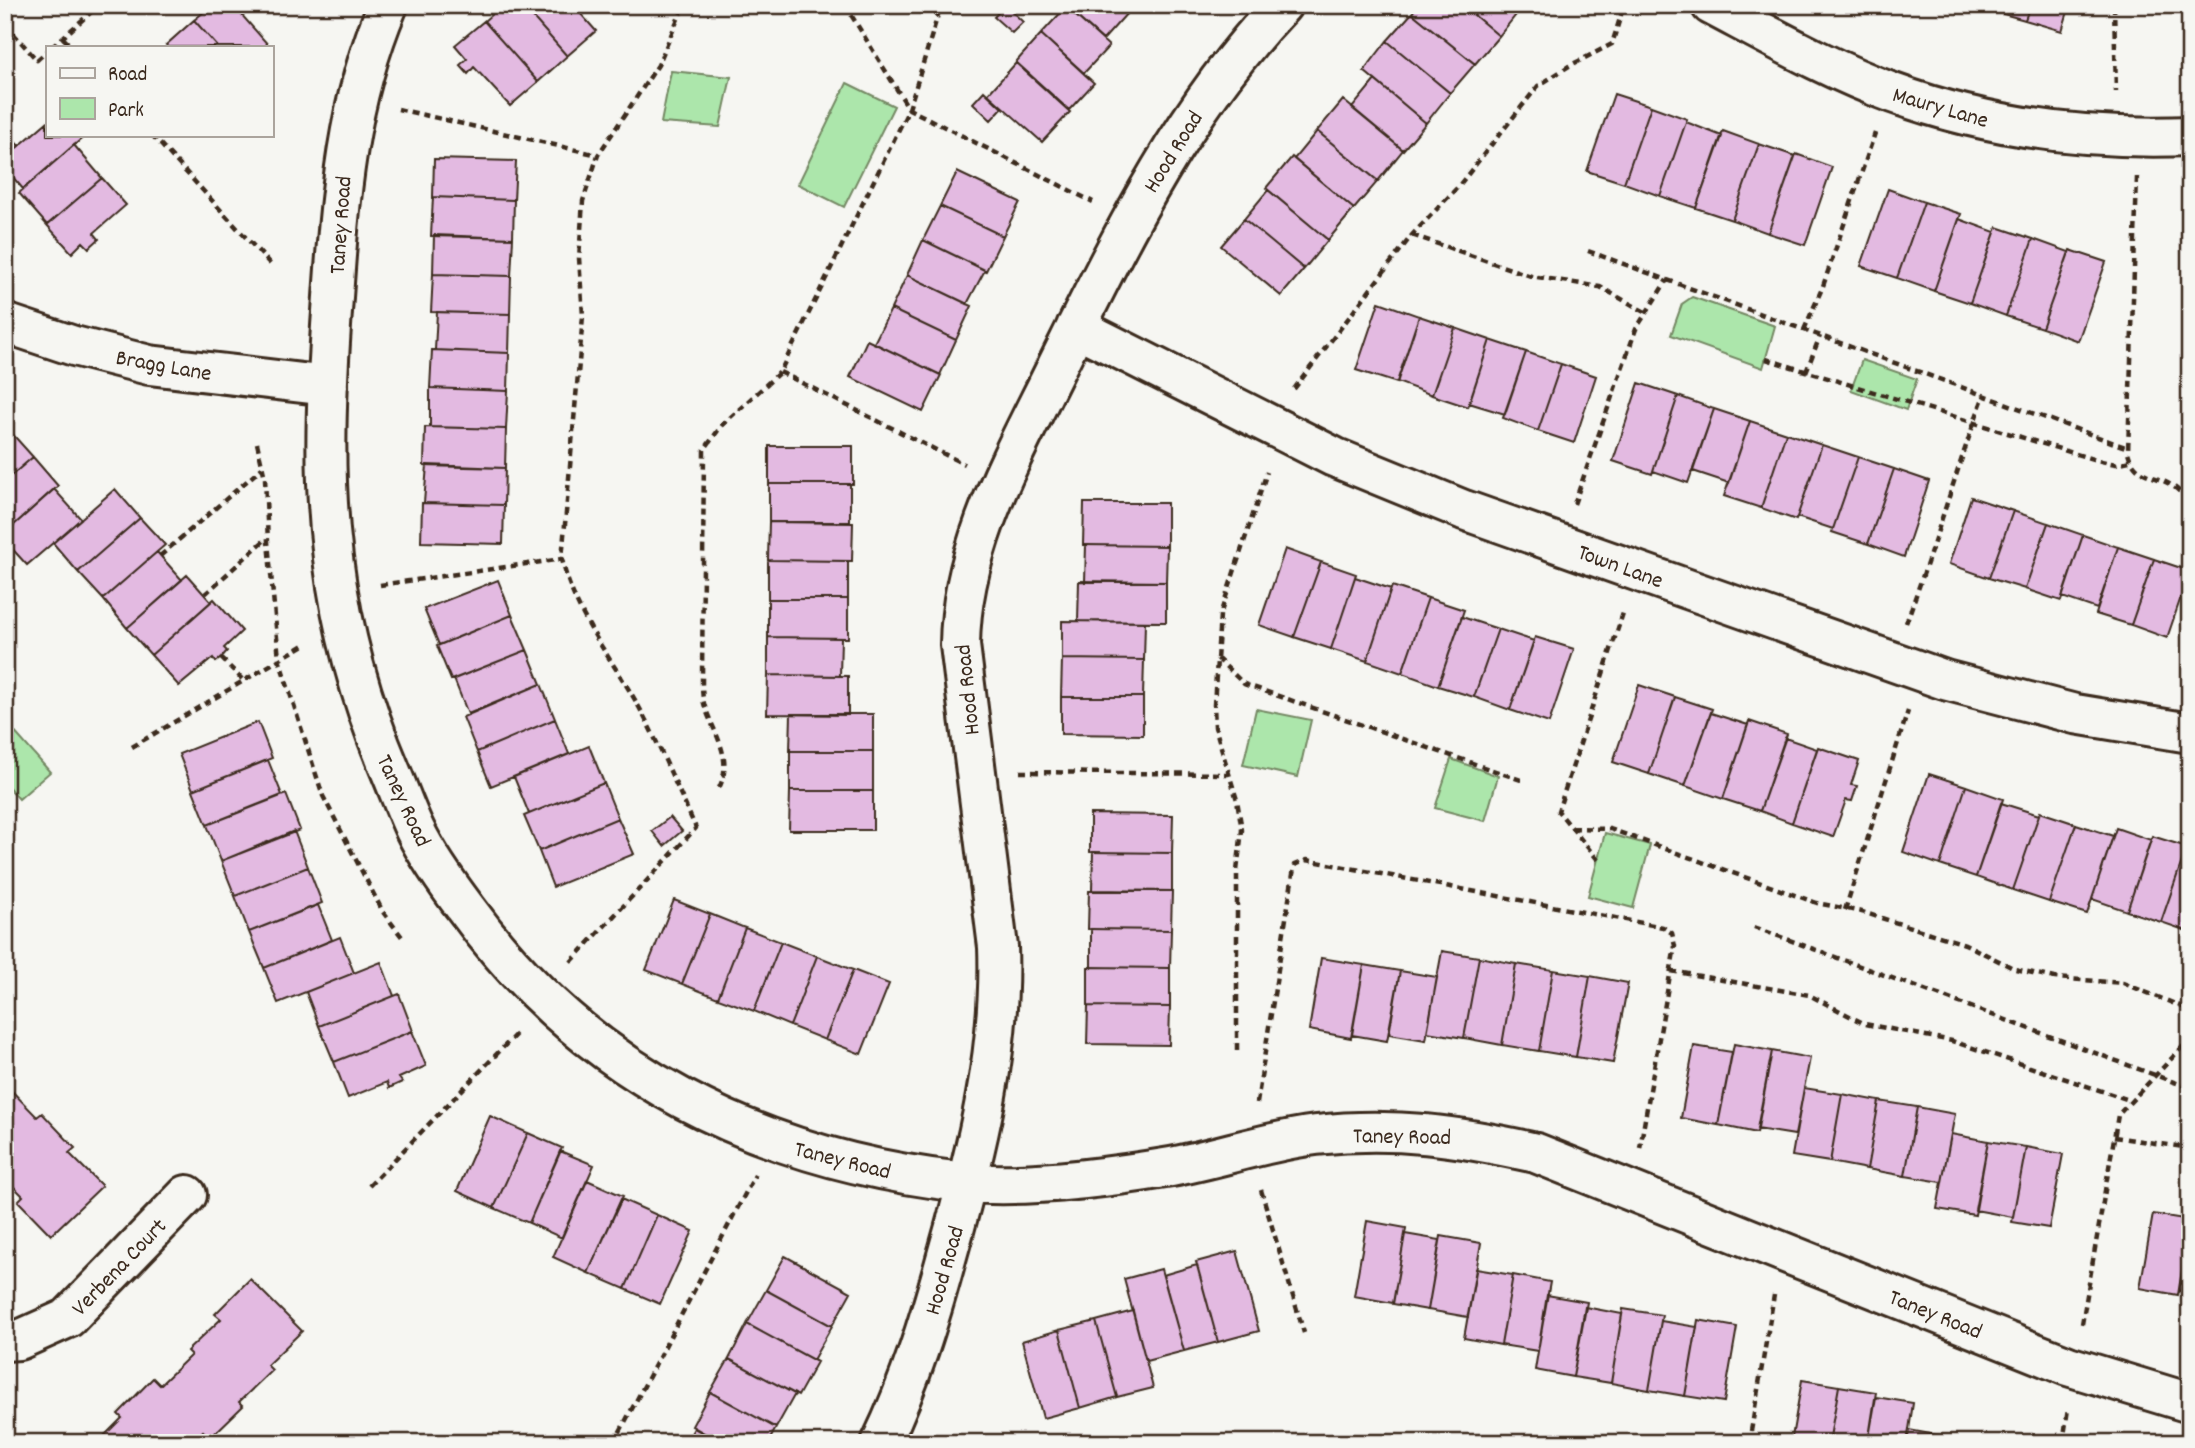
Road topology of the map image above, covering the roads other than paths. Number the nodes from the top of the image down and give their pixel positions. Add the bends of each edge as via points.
1 (388, 5) edge
2 (1282, 5) edge
3 (1711, 5) edge
4 (2190, 136) edge
5 (5, 323) edge
6 (1076, 327) junction
7 (328, 386) junction
8 (2190, 733) edge
9 (968, 1183) junction
10 (187, 1195) dead end
11 (5, 1341) edge
12 (2190, 1403) edge
13 (881, 1443) edge

1 - 7 street, Taney Road via 355,99 342,176
2 - 6 street, Hood Road via 1219,78 1164,158
3 - 4 street, Maury Lane via 1889,92 1998,123 2128,138
5 - 7 street, Bragg Lane via 149,365
6 - 8 street, Town Lane via 1334,457 1560,544 1906,666 2075,714
6 - 9 street, Hood Road via 982,526 960,606 960,645 1000,990
7 - 9 street, Taney Road via 327,508 350,655 371,725 416,832 495,949 543,1000 612,1057 688,1103 774,1141 858,1166
9 - 12 street, Taney Road via 1049,1181 1170,1167 1313,1136 1388,1130 1463,1136 1536,1153 2075,1368
9 - 13 street, Hood Road via 906,1392
10 - 11 street, Verbena Court via 68,1318 19,1340

